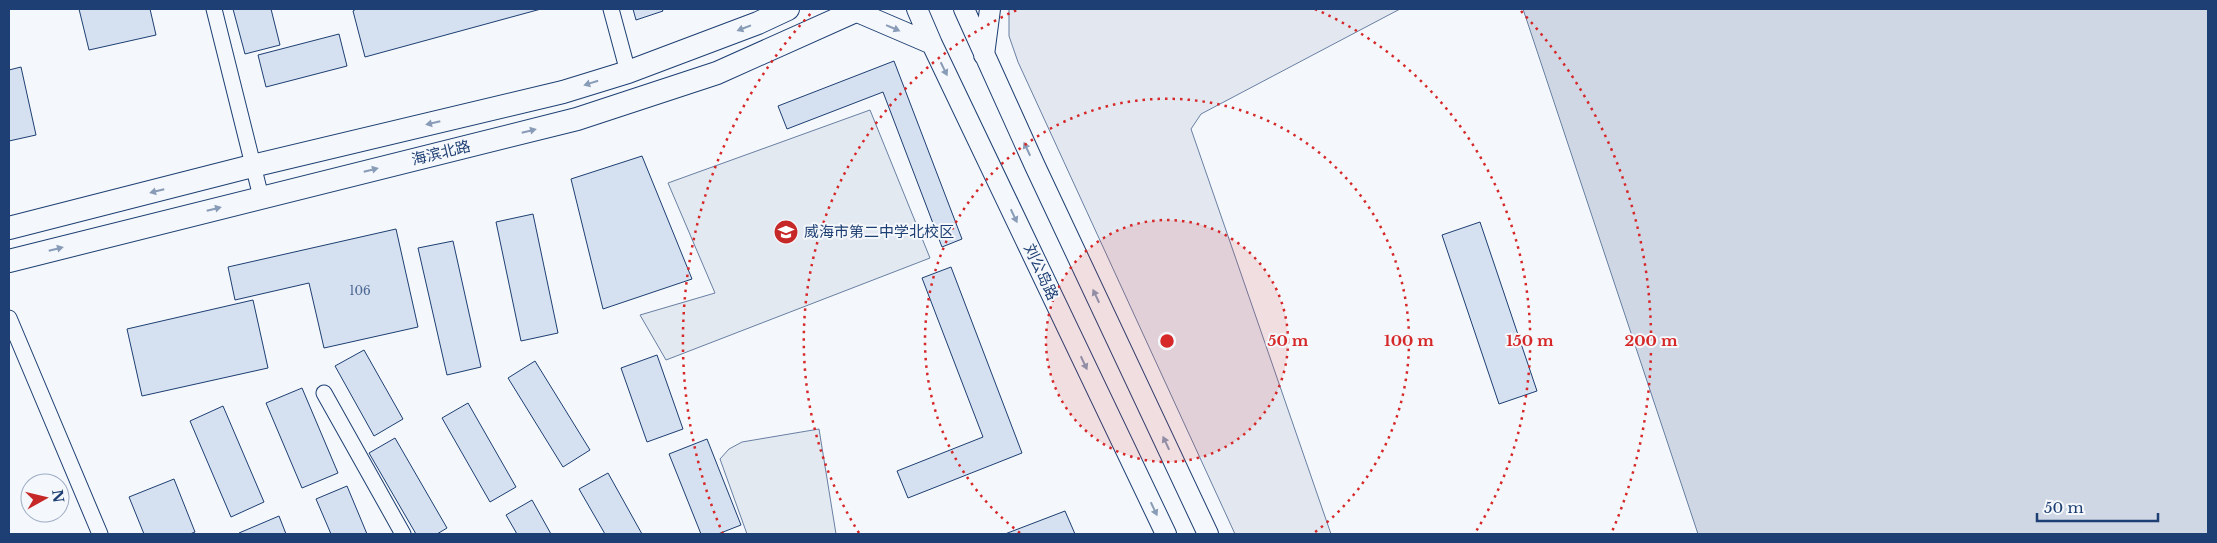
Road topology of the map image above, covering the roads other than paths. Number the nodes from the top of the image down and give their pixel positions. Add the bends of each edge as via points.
1 (214, 9) edge
2 (610, 9) edge
3 (788, 9) edge
4 (918, 9) edge
5 (964, 9) edge
6 (990, 9) edge
7 (858, 10) edge
8 (932, 44) junction
9 (984, 54) junction
10 (628, 72) junction
11 (252, 166) junction
12 (261, 197) junction
13 (9, 228) edge
14 (9, 261) edge
15 (9, 318) edge
16 (324, 393) dead end
17 (100, 534) edge
18 (403, 534) edge
19 (1166, 534) edge
20 (1208, 534) edge

1 - 11 street
2 - 10 street
3 -> 10 main road, 海滨北路
4 - 8 main road, 刘公岛路
5 - 9 main road
6 - 9 main road
7 -> 8 main road
12 -> 7 main road, 海滨北路 via 630,103 725,70
8 -> 19 main road, 刘公岛路
20 -> 9 main road
10 -> 11 main road, 海滨北路 via 563,92
11 - 12 street
11 -> 13 main road, 海滨北路
14 -> 12 main road, 海滨北路
15 - 17 street
16 - 18 street

